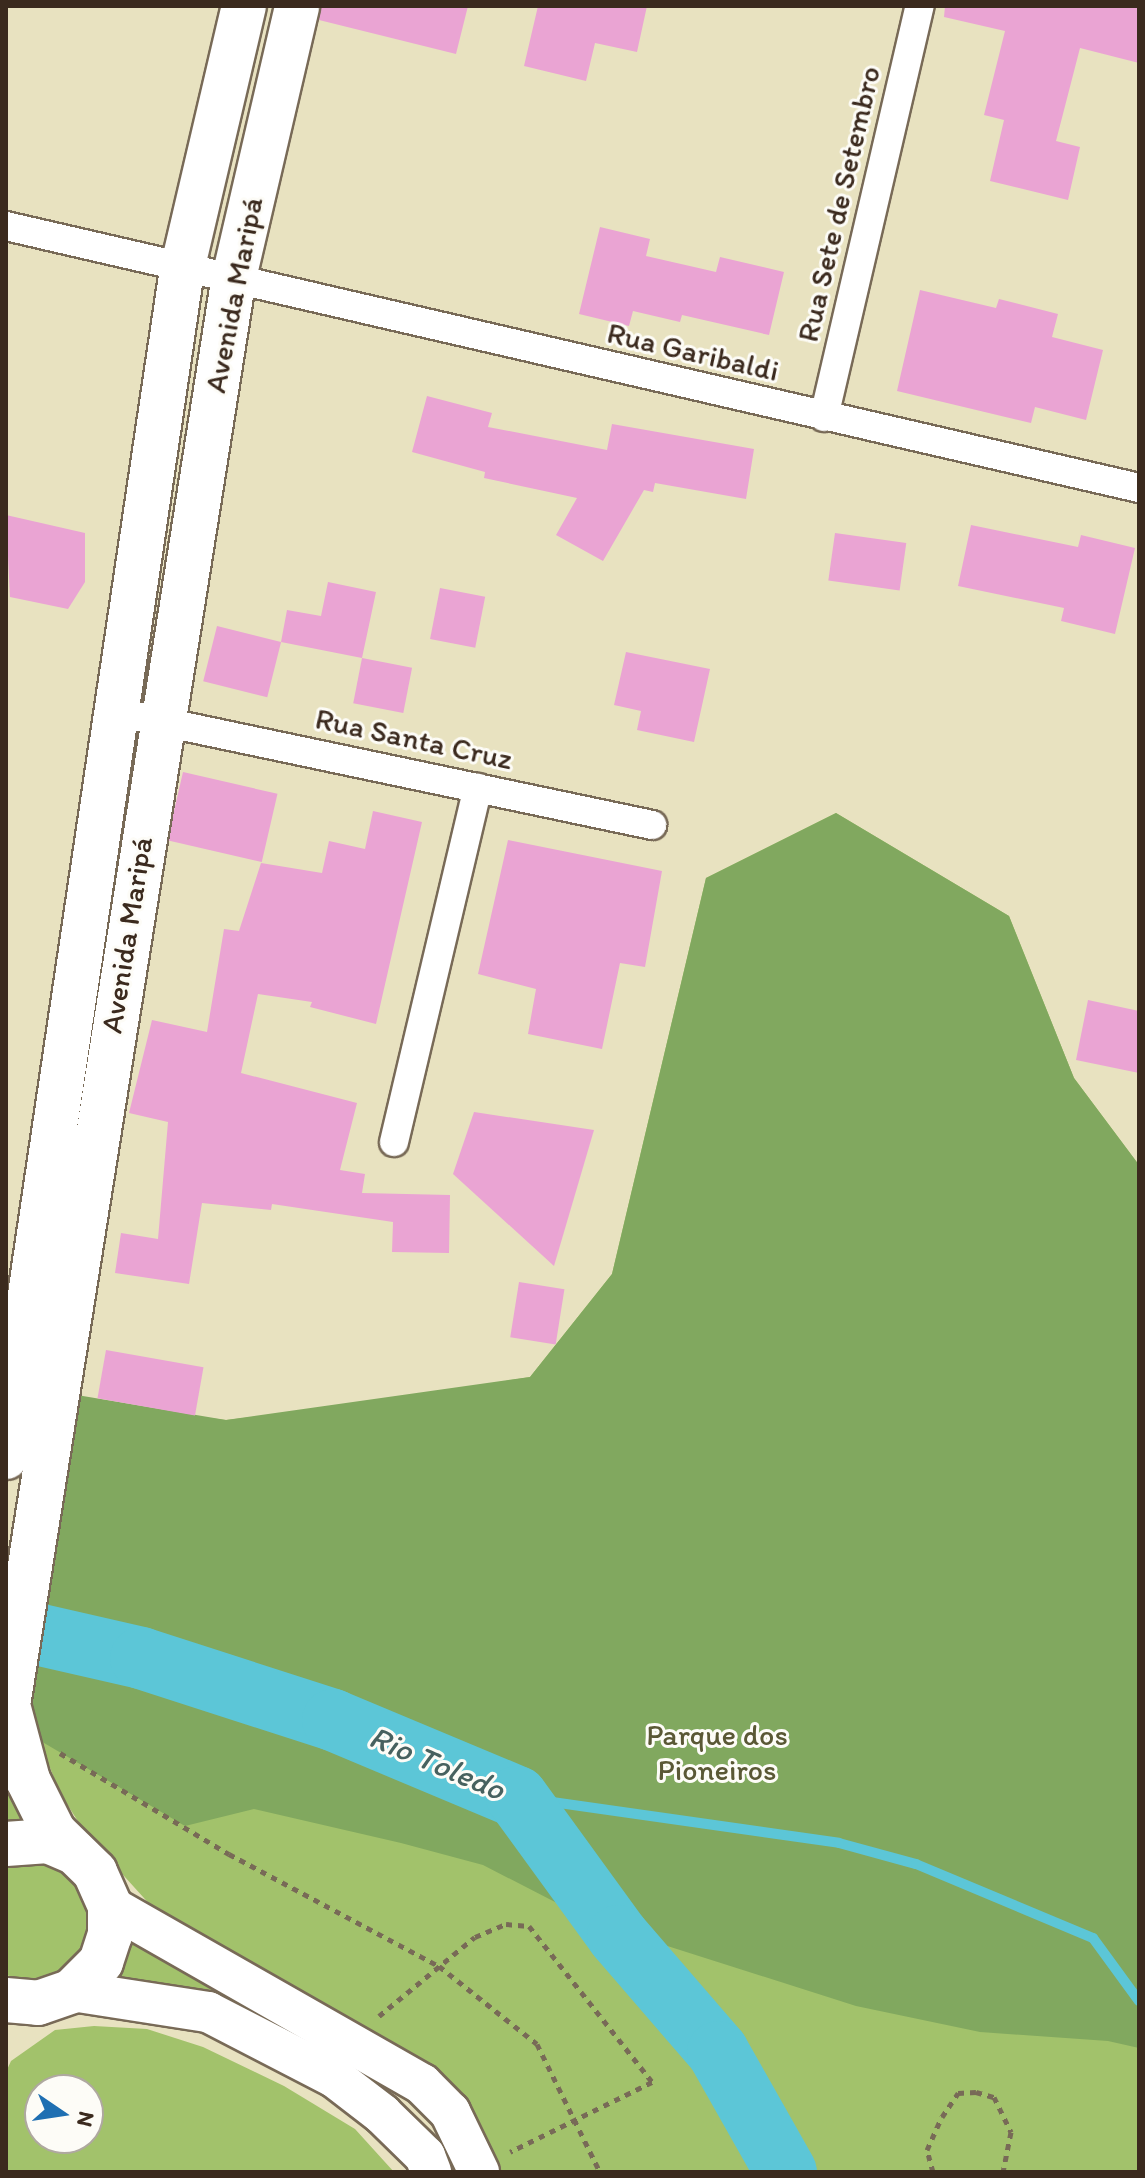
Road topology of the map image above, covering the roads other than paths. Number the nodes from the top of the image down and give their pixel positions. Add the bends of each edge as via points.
1 (244, 6) edge
2 (297, 6) edge
3 (920, 6) edge
4 (6, 226) edge
5 (182, 270) junction
6 (233, 282) junction
7 (824, 417) junction
8 (1139, 488) edge
9 (116, 712) junction
10 (161, 720) junction
11 (478, 788) junction
12 (652, 825) dead end
13 (394, 1142) dead end
14 (34, 1309) edge
15 (6, 1457) edge
16 (12, 1720) edge
17 (6, 1844) edge
18 (74, 1852) junction
19 (110, 1906) junction
20 (31, 2005) edge
21 (478, 2170) edge
22 (431, 2172) edge

1 - 5 main road, Avenida Maripá
2 - 6 main road, Avenida Maripá
3 - 7 street, Rua Sete de Setembro
4 - 5 street
5 - 6 street, Rua Garibaldi
5 - 9 main road, Avenida Maripá
6 - 7 street, Rua Garibaldi
6 - 10 main road, Avenida Maripá
7 - 8 street, Rua Garibaldi
9 - 10 street, Rua Santa Cruz
9 - 14 main road, Avenida Maripá
10 - 11 street, Rua Santa Cruz
10 - 14 main road, Avenida Maripá
11 - 12 street, Rua Santa Cruz
11 - 13 street
14 - 15 main road, Avenida Maripá
14 - 16 main road, Avenida Maripá via 31,1557
16 - 18 main road, Avenida Maripá via 28,1780 54,1832
17 - 18 main road via 48,1841
18 - 19 main road, Avenida Maripá via 95,1872
19 - 20 main road via 110,1935 101,1962
19 - 21 street via 422,2084 450,2112
20 - 22 street via 208,2012 334,2077 393,2124 425,2156

